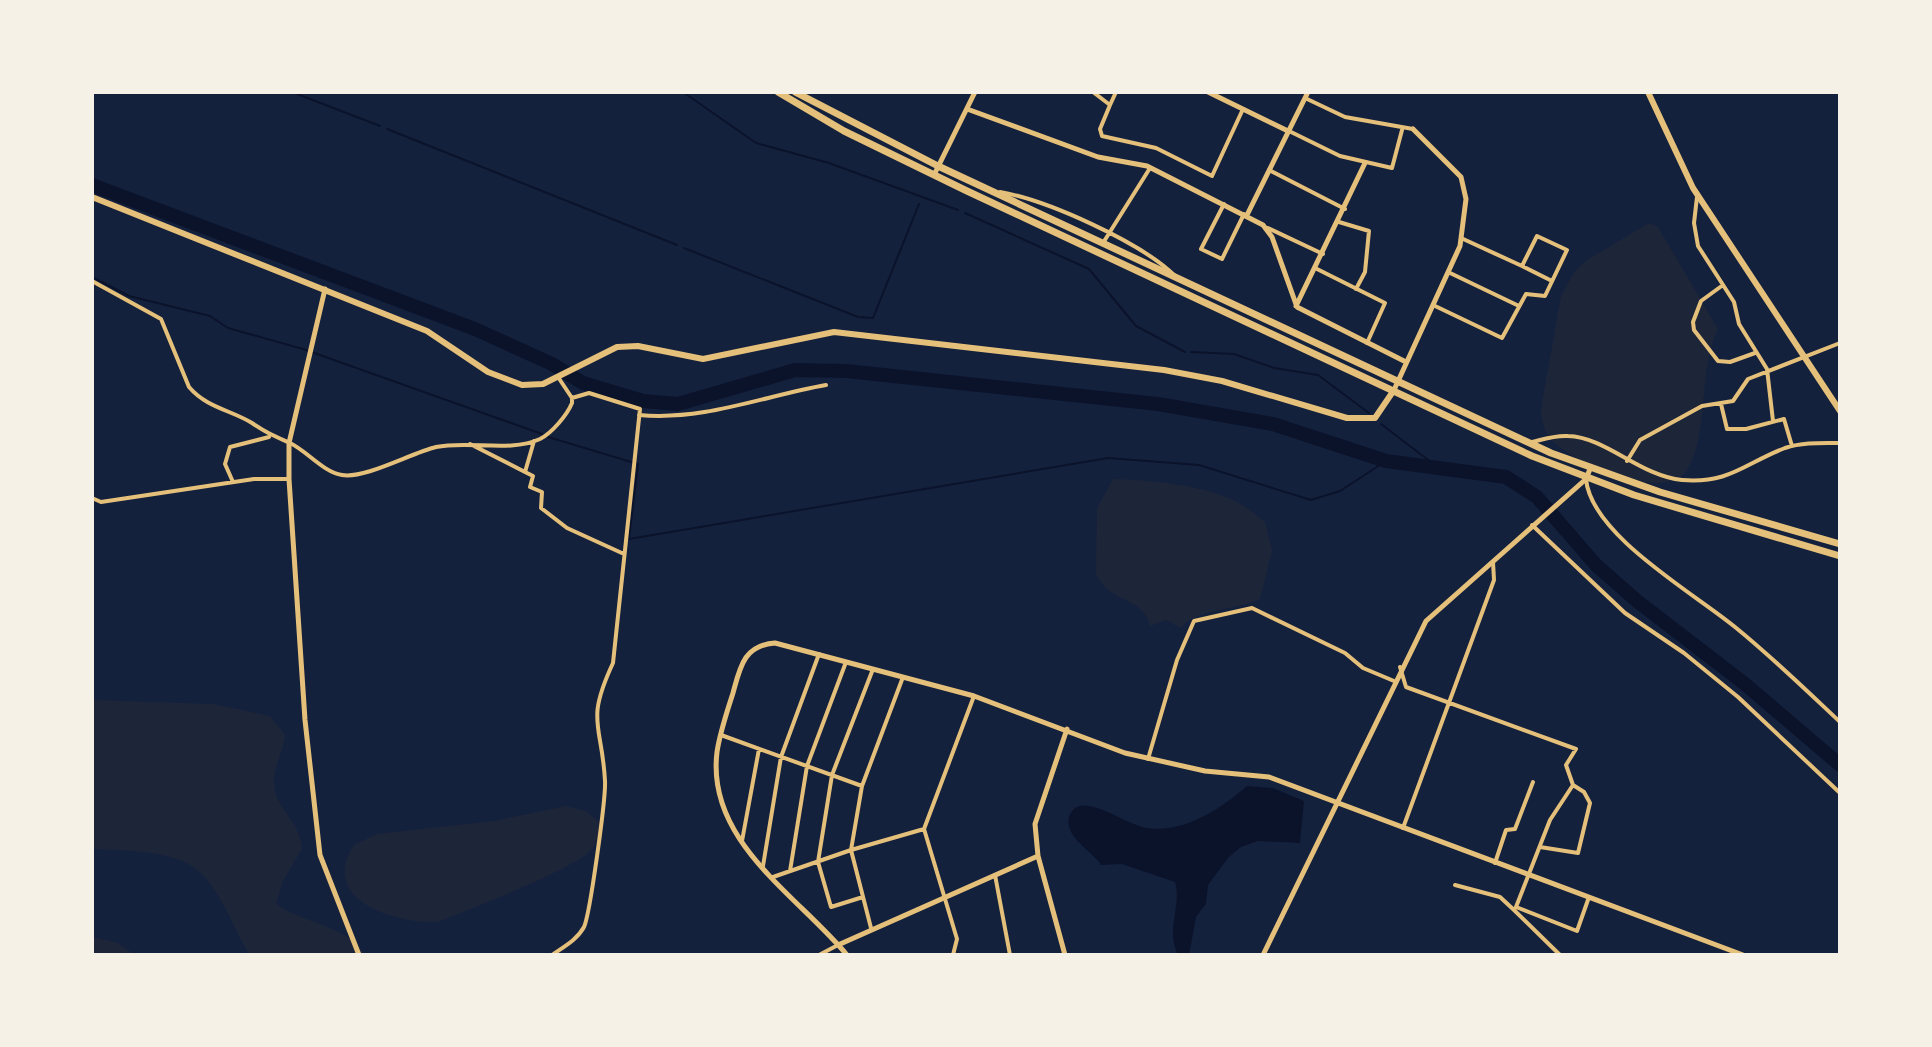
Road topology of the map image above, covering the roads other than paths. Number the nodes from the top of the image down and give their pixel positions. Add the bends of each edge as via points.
1 (778, 92) edge
2 (795, 92) edge
3 (975, 92) edge
4 (1093, 92) edge
5 (1116, 92) edge
6 (1208, 92) edge
7 (1648, 92) edge
8 (1306, 94) edge
9 (1110, 105) junction
10 (967, 109) junction
11 (1243, 109) junction
12 (1413, 129) joint
13 (1402, 130) junction
14 (1288, 131) junction
15 (1365, 163) junction
16 (1150, 168) junction
17 (936, 170) junction
18 (1269, 170) junction
19 (990, 190) junction
20 (1697, 195) junction
21 (92, 197) edge
22 (1224, 204) junction
23 (1345, 209) junction
24 (1246, 214) junction
25 (1339, 222) junction
26 (1268, 228) junction
27 (1108, 234) junction
28 (1461, 238) junction
29 (1103, 243) junction
30 (1323, 254) junction
31 (1522, 266) junction
32 (1315, 268) junction
33 (1448, 272) junction
34 (1178, 278) junction
35 (92, 281) edge
36 (1552, 281) junction
37 (1723, 285) junction
38 (325, 289) junction
39 (1356, 289) junction
40 (1431, 304) junction
41 (1296, 306) junction
42 (1519, 306) junction
43 (1367, 343) junction
44 (1840, 343) edge
45 (1756, 353) junction
46 (1802, 357) junction
47 (1406, 362) junction
48 (1767, 369) junction
49 (558, 377) junction
50 (1398, 381) junction
51 (826, 385) dead end
52 (1394, 390) junction
53 (572, 398) junction
54 (1721, 403) junction
55 (1840, 411) edge
56 (639, 415) junction
57 (1773, 421) junction
58 (269, 437) junction
59 (534, 441) junction
60 (1528, 442) junction
61 (289, 443) junction
62 (468, 443) junction
63 (1840, 443) edge
64 (1792, 446) junction
65 (1627, 461) junction
66 (1590, 469) junction
67 (525, 472) junction
68 (289, 479) junction
69 (1586, 479) junction
70 (233, 482) junction
71 (92, 498) edge
72 (1533, 524) junction
73 (1840, 544) edge
74 (624, 554) junction
75 (1840, 556) edge
76 (1493, 559) junction
77 (819, 654) junction
78 (846, 661) junction
79 (1400, 667) junction
80 (873, 669) junction
81 (903, 677) junction
82 (1394, 681) junction
83 (974, 696) junction
84 (1450, 702) junction
85 (1840, 722) edge
86 (1067, 729) junction
87 (721, 735) junction
88 (759, 749) junction
89 (781, 757) junction
90 (1148, 759) junction
91 (807, 766) junction
92 (832, 775) junction
93 (1533, 782) dead end
94 (1573, 785) junction
95 (862, 786) junction
96 (1840, 793) edge
97 (1336, 803) junction
98 (924, 829) junction
99 (1402, 830) junction
100 (742, 842) junction
101 (1540, 847) junction
102 (851, 850) junction
103 (1038, 856) junction
104 (818, 862) junction
105 (1495, 864) junction
106 (763, 866) junction
107 (790, 871) junction
108 (995, 874) junction
109 (1529, 876) junction
110 (773, 877) junction
111 (1455, 885) dead end
112 (863, 897) junction
113 (944, 897) junction
114 (1589, 897) junction
115 (1515, 909) junction
116 (871, 928) junction
117 (838, 945) junction
118 (359, 955) edge
119 (552, 955) edge
120 (819, 955) edge
121 (847, 955) edge
122 (953, 955) edge
123 (1010, 955) edge
124 (1065, 955) edge
125 (1263, 955) edge
126 (1560, 955) edge
127 (1743, 955) edge

1 - 17 highway via 844,131
2 - 17 highway
3 - 10 street
4 - 9 street
5 - 9 street
6 - 11 street
7 - 20 main road
8 - 13 street via 1345,117
8 - 14 street
9 - 11 street via 1102,136 1156,148 1212,176
10 - 16 street via 1098,157
10 - 17 street
11 - 14 street
12 - 13 street
12 - 28 street via 1461,177 1466,199
13 - 15 street via 1392,168
14 - 15 street
14 - 18 street
15 - 23 street
16 - 22 street
16 - 27 street
17 - 19 highway
17 - 52 highway
18 - 23 street
18 - 24 street
19 - 27 street via 1025,196
19 - 29 highway
20 - 37 street via 1694,235
20 - 46 main road
21 - 38 main road
22 - 24 street
22 - 24 street via 1201,249 1222,259
23 - 25 street
24 - 26 street
25 - 30 street
25 - 39 street via 1369,231 1365,272
26 - 30 street
26 - 41 street
27 - 29 street
27 - 34 street via 1157,259
28 - 31 street
28 - 33 street
29 - 34 highway
30 - 32 street
31 - 36 street
31 - 36 street via 1537,236 1567,250
32 - 39 street
32 - 41 street
33 - 40 street
33 - 42 street
34 - 50 highway
35 - 58 street via 161,319 197,396 251,422
36 - 42 street via 1545,296 1526,294
37 - 45 street
37 - 45 street via 1701,301 1694,330 1718,361
38 - 49 main road via 427,331 499,378 534,385
38 - 61 street
39 - 43 street via 1385,303
40 - 42 street via 1502,338
40 - 47 street
41 - 43 street
43 - 47 street
44 - 46 street
45 - 48 street
46 - 48 street
46 - 55 main road
47 - 50 street
48 - 54 street via 1748,379 1733,401
48 - 57 street
49 - 52 main road via 601,353 630,346 703,359 834,332 1164,370 1222,381 1347,418 1375,418
49 - 53 street
50 - 52 street
50 - 60 highway
51 - 56 street via 718,412
52 - 69 highway
53 - 56 street via 589,393 640,409
53 - 59 street via 556,425
54 - 57 street via 1727,429
54 - 65 street via 1702,406 1640,440
56 - 74 street
57 - 64 street via 1784,419
58 - 61 street
58 - 70 street via 230,447 225,464
59 - 62 street
59 - 67 street
60 - 65 street via 1571,436
60 - 66 highway
61 - 62 street via 345,476 414,453
61 - 68 street
62 - 67 street
63 - 64 street
64 - 65 street via 1746,470 1711,479 1665,478
66 - 69 street
66 - 73 highway
67 - 74 street via 533,476 530,487 542,492 541,508
68 - 70 street
68 - 118 street via 320,855
69 - 72 street
69 - 75 highway
69 - 85 street via 1587,493 1636,552 1735,626
70 - 71 street via 101,502
72 - 76 street
72 - 96 street via 1625,613 1738,697
74 - 119 street via 613,663 595,719 605,781 588,908 582,930
76 - 79 street via 1426,621
76 - 84 street via 1494,580
77 - 78 street
77 - 87 street via 775,643 750,651 741,662
77 - 89 street
78 - 80 street
78 - 91 street
79 - 82 street
79 - 84 street via 1406,687
80 - 81 street
80 - 92 street
81 - 83 street
81 - 95 street
82 - 90 street via 1252,608 1194,621
82 - 97 street
83 - 86 street
83 - 98 street
84 - 94 street via 1576,749 1566,765
84 - 99 street
86 - 90 street
86 - 103 street via 1038,807
87 - 88 street
87 - 100 street via 719,792 725,815
88 - 89 street
88 - 100 street
89 - 91 street
89 - 106 street
90 - 97 street via 1269,777
91 - 92 street
91 - 107 street
92 - 95 street
92 - 104 street
93 - 105 street via 1515,829 1506,830
94 - 101 street
94 - 101 street via 1590,803 1578,853
95 - 102 street
97 - 99 street
97 - 125 street
98 - 102 street
98 - 113 street
99 - 105 street
100 - 106 street
101 - 109 street
102 - 104 street
102 - 112 street
103 - 108 street
103 - 124 street
104 - 107 street
104 - 112 street via 831,907
105 - 109 street
106 - 110 street
107 - 110 street
108 - 113 street
108 - 123 street
109 - 114 street
109 - 115 street
110 - 117 street
111 - 115 street via 1500,897
112 - 116 street
113 - 116 street
113 - 122 street via 957,939
114 - 115 street via 1577,931
114 - 127 street
115 - 126 street
116 - 117 street
117 - 120 street
117 - 121 street

